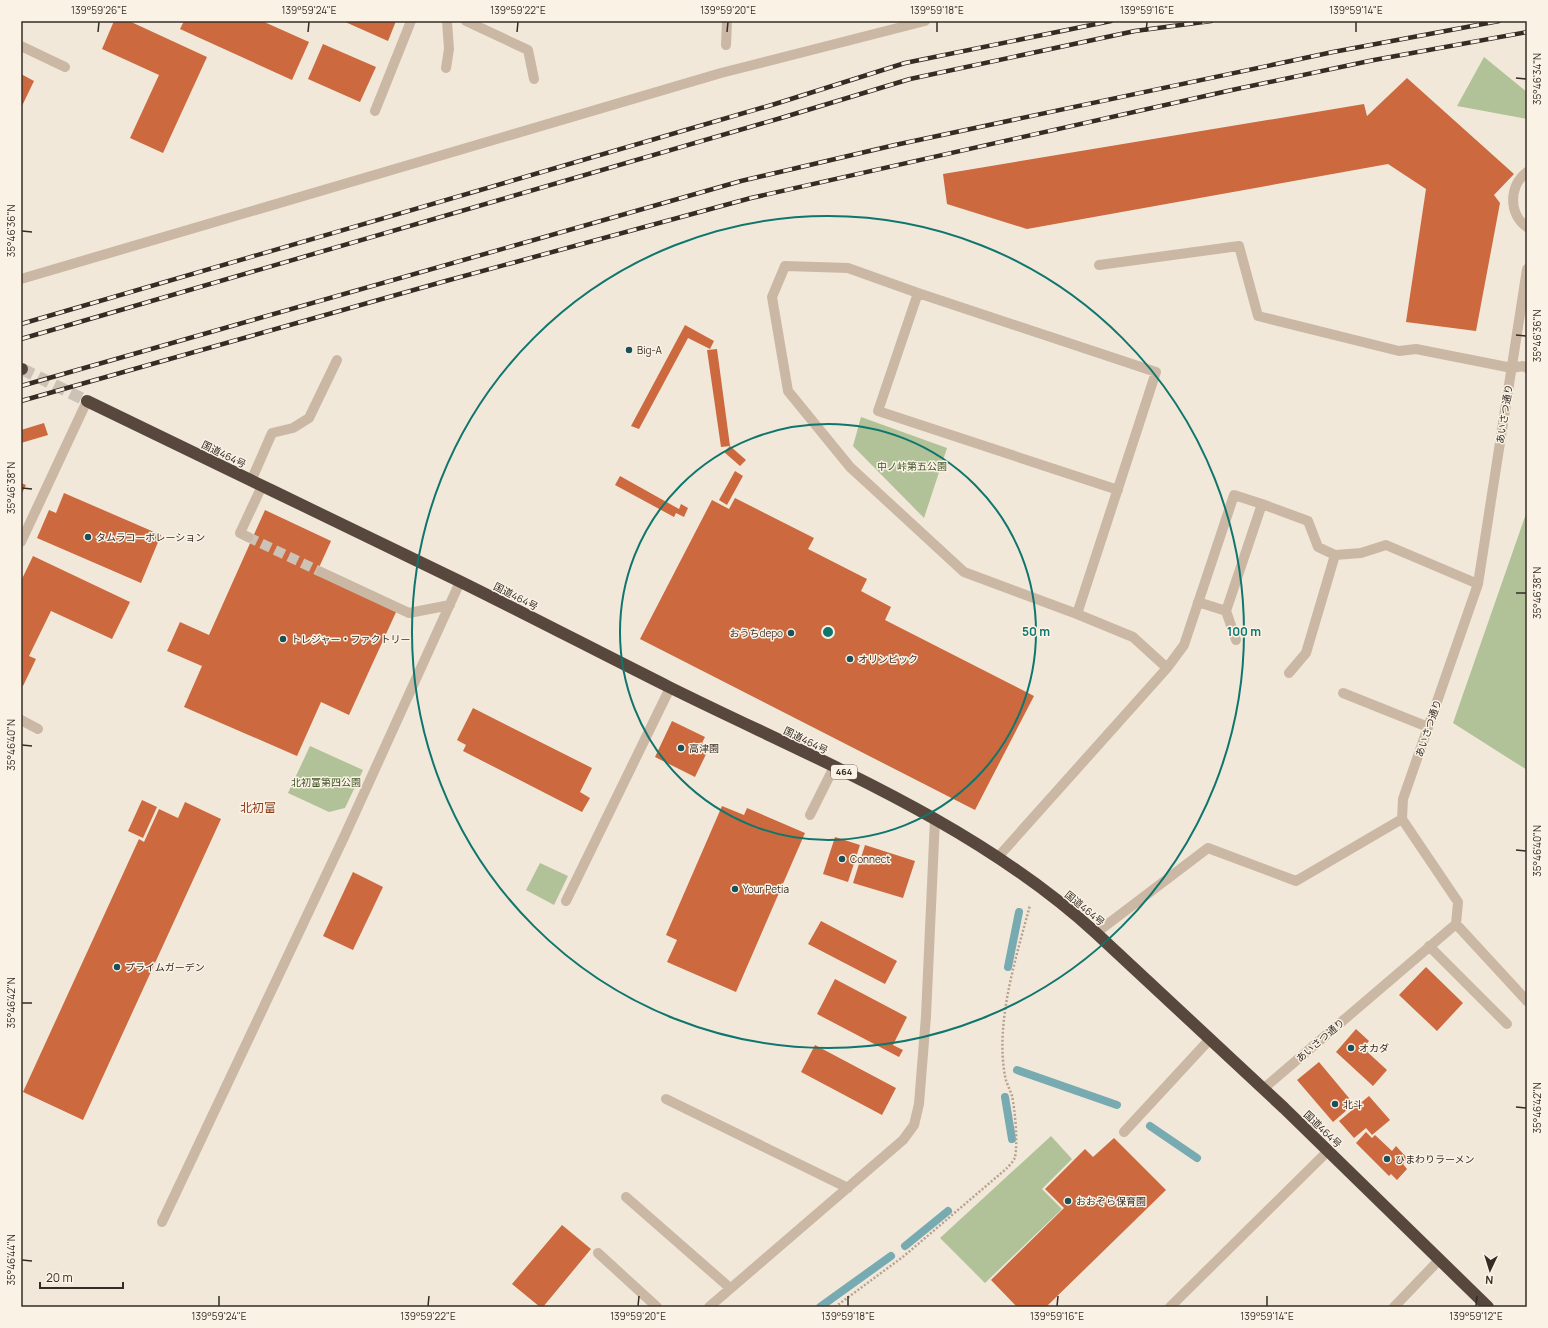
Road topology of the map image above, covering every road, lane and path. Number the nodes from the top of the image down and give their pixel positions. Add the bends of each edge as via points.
1 (411, 21) edge
2 (448, 21) edge
3 (466, 21) edge
4 (727, 21) edge
5 (925, 21) edge
6 (726, 45) dead end
7 (21, 46) edge
8 (65, 67) dead end
9 (446, 68) dead end
10 (534, 79) dead end
11 (375, 111) dead end
12 (1527, 172) edge
13 (1527, 227) edge
14 (1099, 265) dead end
15 (1527, 269) edge
16 (21, 279) edge
17 (918, 293) junction
18 (337, 360) dead end
19 (1512, 368) junction
20 (1527, 368) edge
21 (87, 401) joint
22 (256, 483) junction
23 (1118, 490) junction
24 (1262, 504) junction
25 (248, 537) dead end
26 (21, 542) edge
27 (1335, 555) junction
28 (321, 572) tunnel mouth
29 (460, 582) junction
30 (1478, 584) junction
31 (1198, 602) junction
32 (450, 605) junction
33 (1226, 611) junction
34 (1077, 614) junction
35 (1236, 640) dead end
36 (1167, 668) junction
37 (1289, 672) dead end
38 (670, 688) junction
39 (1343, 692) dead end
40 (21, 720) edge
41 (1428, 727) junction
42 (38, 729) dead end
43 (834, 767) junction
44 (810, 815) dead end
45 (935, 819) junction
46 (1402, 819) junction
47 (998, 857) junction
48 (1038, 886) junction
49 (566, 901) dead end
50 (1456, 924) junction
51 (1096, 933) junction
52 (1429, 946) junction
53 (1527, 1000) edge
54 (1507, 1024) dead end
55 (1210, 1039) junction
56 (1263, 1089) junction
57 (666, 1099) dead end
58 (1124, 1132) dead end
59 (1328, 1151) junction
60 (848, 1188) junction
61 (626, 1197) dead end
62 (162, 1222) dead end
63 (598, 1253) dead end
64 (1440, 1260) junction
65 (730, 1288) junction
66 (657, 1307) edge
67 (709, 1307) edge
68 (835, 1307) edge
69 (1170, 1307) edge
70 (1394, 1307) edge
71 (1488, 1307) edge

1 - 11 street
2 - 9 street via 449,50
3 - 10 street via 528,50
4 - 6 street
5 - 16 street via 721,73
7 - 8 street
12 - 13 street via 1516,185 1513,196 1517,216
14 - 19 street via 1239,246 1258,316 1399,351 1416,350
15 - 19 street, あいさつ通り
17 - 23 street via 1156,372
17 - 23 street via 878,411
17 - 34 street via 848,268 785,266 772,297 788,391 850,467 964,572
18 - 22 street via 310,418 293,428 272,433
19 - 20 street
19 - 30 street, あいさつ通り
21 - 22 highway, 国道464号 / 464
21 - 26 street
22 - 25 street via 240,533
22 - 29 highway, 国道464号 / 464
23 - 34 street
24 - 27 street via 1308,521 1318,547
24 - 31 street via 1234,495
24 - 33 street
27 - 30 street via 1361,553 1386,545
27 - 37 street via 1306,653
28 - 32 street via 409,613
29 - 32 street
29 - 38 highway, 国道464号 / 464
30 - 41 street, あいさつ通り
31 - 33 street
31 - 36 street via 1184,645
32 - 62 street via 345,835
33 - 35 street
34 - 36 street via 1133,637
36 - 47 street
38 - 43 highway, 国道464号 / 464
38 - 49 street
39 - 41 street
40 - 42 street
41 - 46 street, あいさつ通り via 1403,799
43 - 44 street
43 - 45 highway, 国道464号 / 464
45 - 47 highway, 国道464号 / 464
45 - 60 street via 926,1016 914,1126 903,1140
46 - 50 street via 1458,902
46 - 51 street via 1296,881 1208,848
47 - 48 highway, 国道464号 / 464
48 - 51 highway, 国道464号 / 464
48 - 68 path via 1014,967 1004,1016 1005,1077 1012,1097 1016,1135 1015,1158 1006,1169 904,1256
50 - 52 street, あいさつ通り
50 - 53 street
51 - 55 highway, 国道464号 / 464
52 - 54 street
52 - 56 street, あいさつ通り
55 - 56 highway, 国道464号 / 464
55 - 58 street
56 - 59 highway, 国道464号 / 464
57 - 60 street
59 - 64 highway, 国道464号 / 464
59 - 69 street
60 - 65 street
61 - 65 street
63 - 66 street
64 - 70 street
64 - 71 highway, 国道464号 / 464
65 - 67 street

